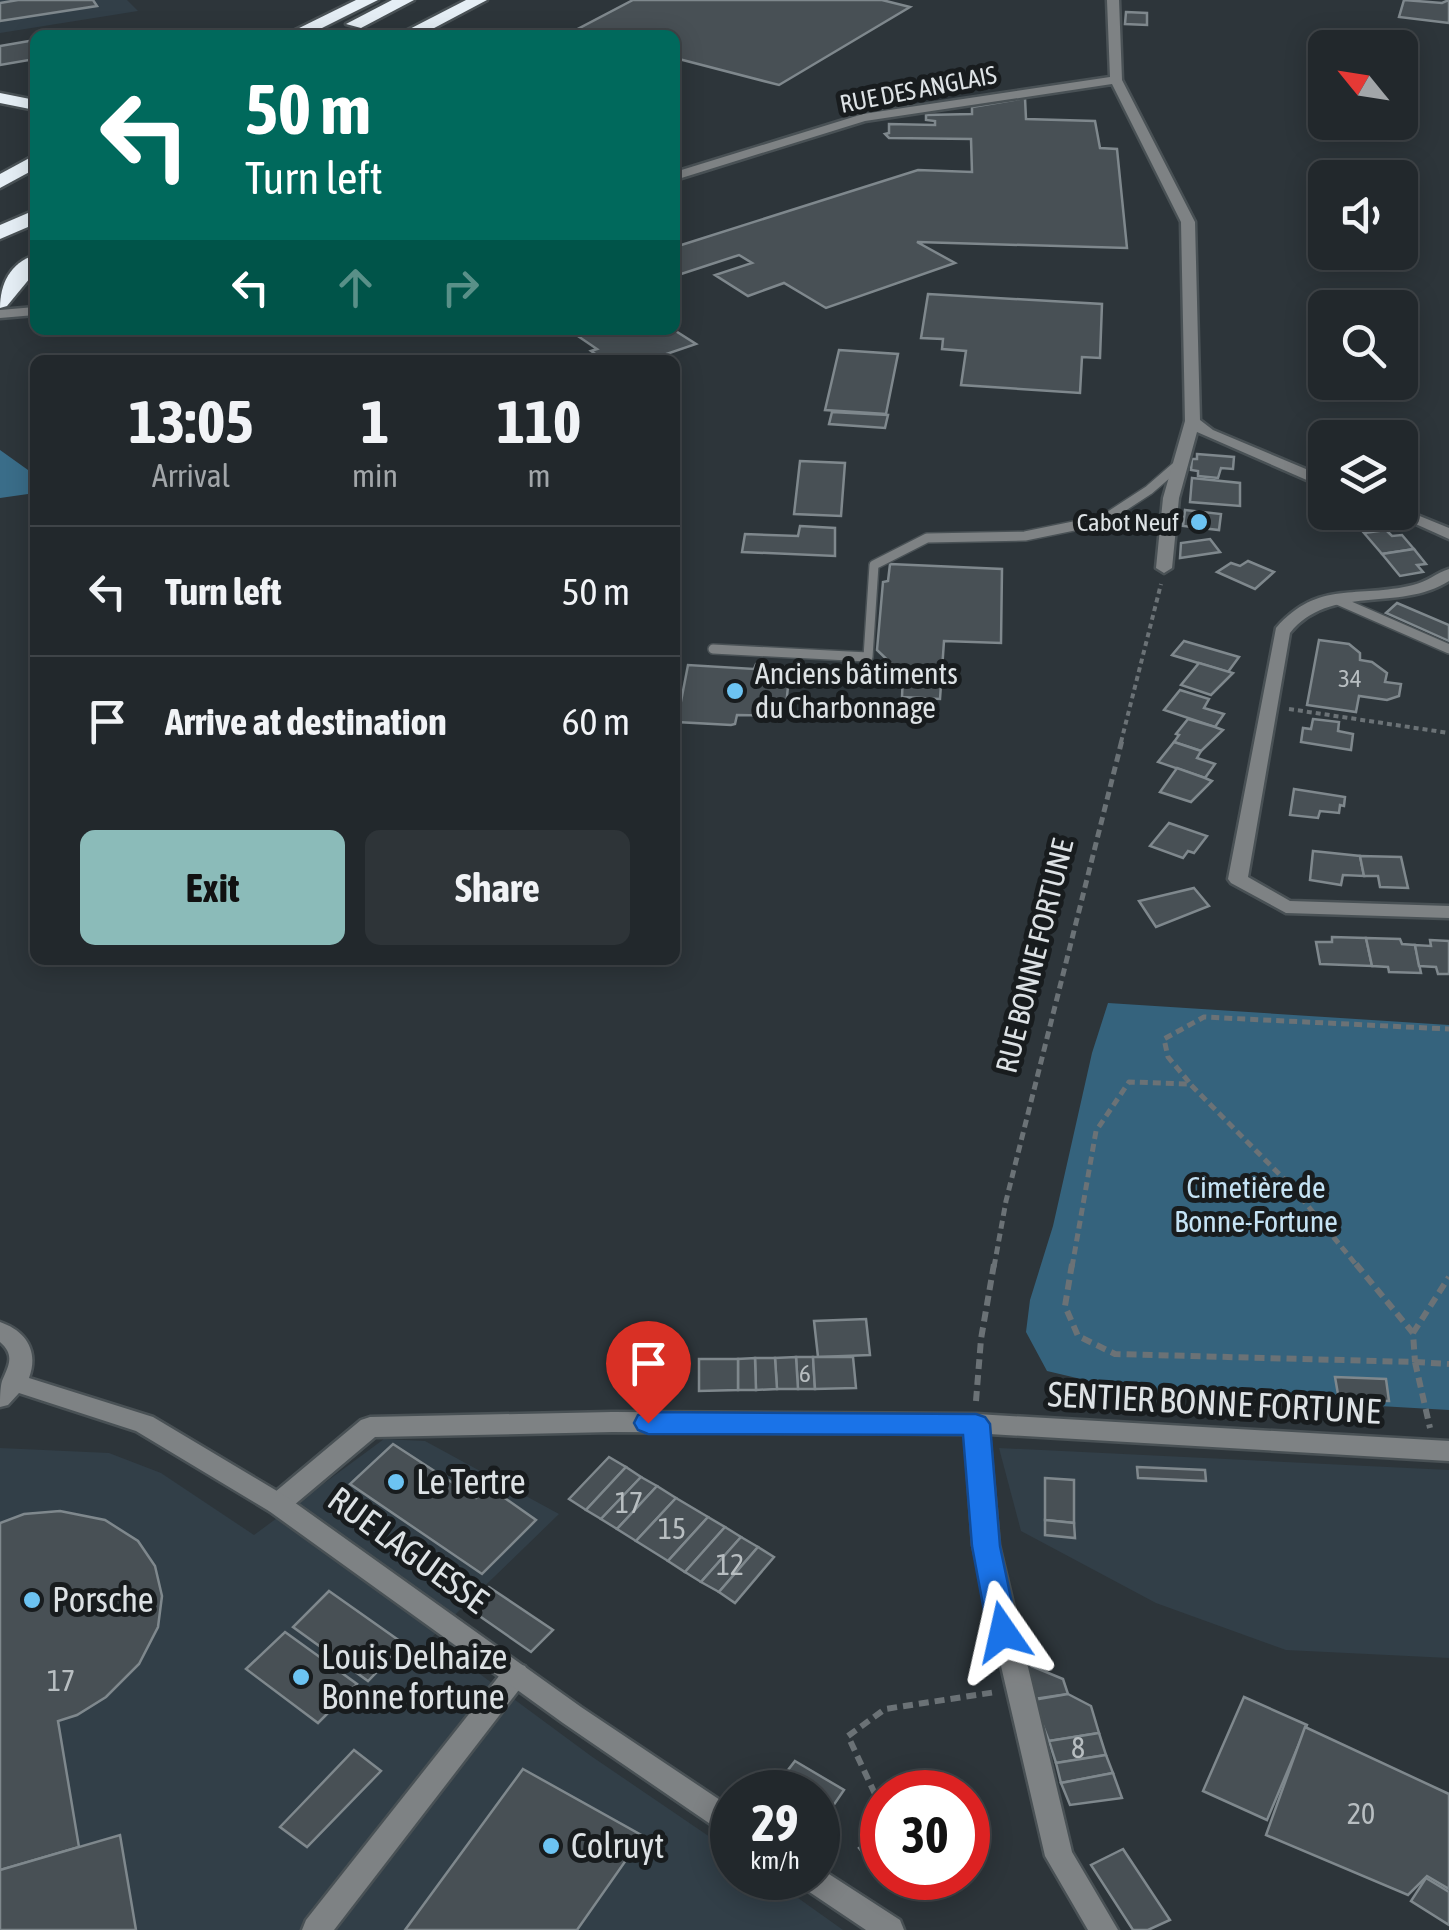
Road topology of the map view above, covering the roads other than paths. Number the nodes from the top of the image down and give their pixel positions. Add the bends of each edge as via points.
1 (370, 0) edge
2 (390, 0) edge
3 (406, 0) edge
4 (479, 0) edge
5 (1113, 0) edge
6 (355, 24) junction
7 (305, 30) edge
8 (342, 30) edge
9 (417, 30) edge
10 (1116, 80) junction
11 (30, 84) edge
12 (0, 87) edge
13 (0, 98) edge
14 (30, 104) edge
15 (30, 163) edge
16 (680, 174) edge
17 (30, 178) edge
18 (0, 182) edge
19 (0, 193) edge
20 (30, 218) edge
21 (0, 233) edge
22 (30, 266) edge
23 (0, 302) edge
24 (30, 311) edge
25 (0, 314) edge
26 (1193, 422) junction
27 (1179, 464) junction
28 (1308, 475) edge
29 (1418, 521) edge
30 (1449, 534) edge
31 (1164, 568) road end
32 (1449, 574) edge
33 (1337, 600) junction
34 (713, 649) dead end
35 (1449, 649) edge
36 (1449, 912) edge
37 (0, 1331) edge
38 (8, 1390) edge
39 (976, 1424) junction
40 (1442, 1451) edge
41 (278, 1504) junction
42 (516, 1674) junction
43 (710, 1809) edge
44 (840, 1897) edge
45 (316, 1930) edge
46 (890, 1930) edge
47 (1104, 1930) edge

1 - 7 highway
2 - 6 highway
3 - 6 highway
4 - 9 highway
5 - 10 street
6 - 8 highway
10 - 16 street, RUE DES ANGLAIS via 863,118
10 - 26 street via 1188,222
11 - 12 highway
13 - 14 highway
15 - 18 highway
17 - 19 highway
20 - 21 highway
22 - 23 highway
24 - 25 street
26 - 27 street
26 - 28 street
27 - 31 street
27 - 34 lane via 1102,520 1025,536 928,538 874,566 868,657
29 - 30 street
32 - 33 street via 1420,589
33 - 35 lane
33 - 36 street via 1300,611 1282,632 1238,879 1286,907
37 - 38 street via 23,1355
38 - 41 street, RUE LAGUESSE via 144,1424
39 - 40 street, SENTIER BONNE FORTUNE
39 - 41 street, SENTIER BONNE FORTUNE via 370,1426
39 - 47 street via 986,1546 1058,1856
41 - 42 street, RUE LAGUESSE
42 - 43 street, RUE LAGUESSE
42 - 45 street
44 - 46 street

